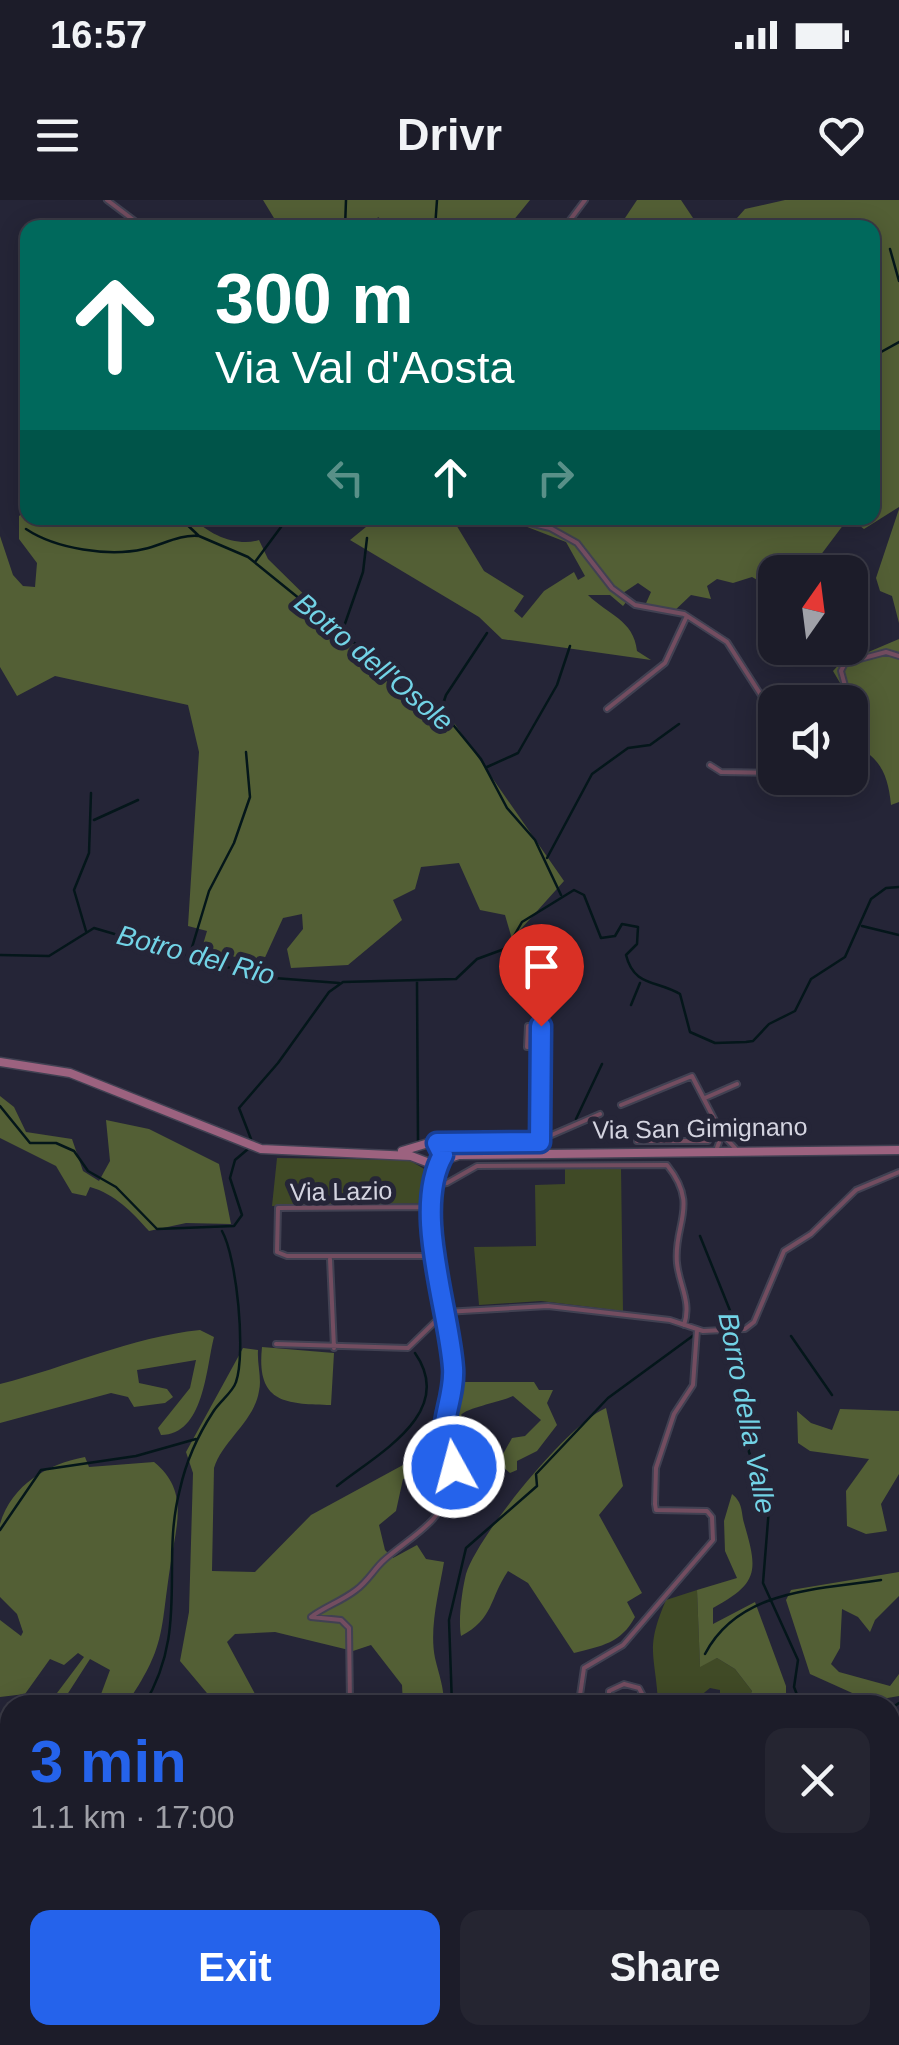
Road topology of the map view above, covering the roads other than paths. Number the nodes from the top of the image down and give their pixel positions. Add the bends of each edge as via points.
1 (107, 200) edge
2 (133, 220) edge
3 (537, 525) edge
4 (684, 614) junction
5 (899, 656) edge
6 (845, 685) edge
7 (758, 690) edge
8 (607, 709) dead end
9 (710, 765) dead end
10 (758, 773) edge
11 (541, 1048) junction
12 (0, 1062) edge
13 (737, 1084) dead end
14 (704, 1098) junction
15 (621, 1105) dead end
16 (600, 1114) dead end
17 (714, 1119) junction
18 (722, 1134) junction
19 (637, 1141) dead end
20 (540, 1144) junction
21 (423, 1146) junction
22 (899, 1147) edge
23 (717, 1148) junction
24 (735, 1148) junction
25 (298, 1153) junction
26 (435, 1156) junction
27 (899, 1172) edge
28 (434, 1174) junction
29 (442, 1182) junction
30 (434, 1183) junction
31 (434, 1193) junction
32 (434, 1207) junction
33 (433, 1256) junction
34 (330, 1257) junction
35 (445, 1312) junction
36 (684, 1324) junction
37 (697, 1330) junction
38 (276, 1344) dead end
39 (334, 1348) junction
40 (350, 1695) edge
41 (580, 1695) edge
42 (609, 1695) edge
43 (643, 1695) edge

1 - 2 street
3 - 4 street via 577,543 612,588 635,604
4 - 7 street via 727,642
4 - 8 street via 665,663
5 - 6 street via 886,652 845,664
9 - 10 street via 721,772
11 - 11 street via 541,1026 528,1026 527,1047
11 - 20 street
12 - 25 main road via 70,1073 242,1144
13 - 14 street
14 - 15 street via 690,1076
14 - 17 street
16 - 20 street
17 - 18 street
17 - 19 street via 708,1140
18 - 23 street
18 - 24 street
20 - 23 main road, Via San Gimignano
20 - 26 main road, Via San Gimignano
21 - 25 main road, Via San Gimignano
21 - 26 main road
21 - 26 main road, Via San Gimignano
22 - 24 main road, Via San Gimignano
22 - 26 main road, Via San Gimignano
23 - 24 main road, Via San Gimignano
25 - 26 main road, Via San Gimignano
26 - 28 street
26 - 28 street
27 - 37 street via 856,1190 784,1251 754,1324
28 - 29 street
28 - 30 street
29 - 30 street
29 - 31 street
29 - 36 street via 480,1166 666,1165 685,1212 676,1253
30 - 31 street
31 - 32 street
32 - 33 street
32 - 34 street, Via Lazio via 279,1208 277,1252
33 - 34 street
33 - 35 street
34 - 39 street
35 - 36 street via 544,1306
35 - 39 street via 408,1348
35 - 40 street via 454,1392 444,1438 453,1480 429,1526 359,1588 312,1614 344,1622 350,1632
36 - 37 street
37 - 41 street via 693,1384 674,1414 656,1468 654,1504 656,1510 707,1511 713,1540 623,1645 584,1668
38 - 39 street
42 - 43 street via 624,1684

